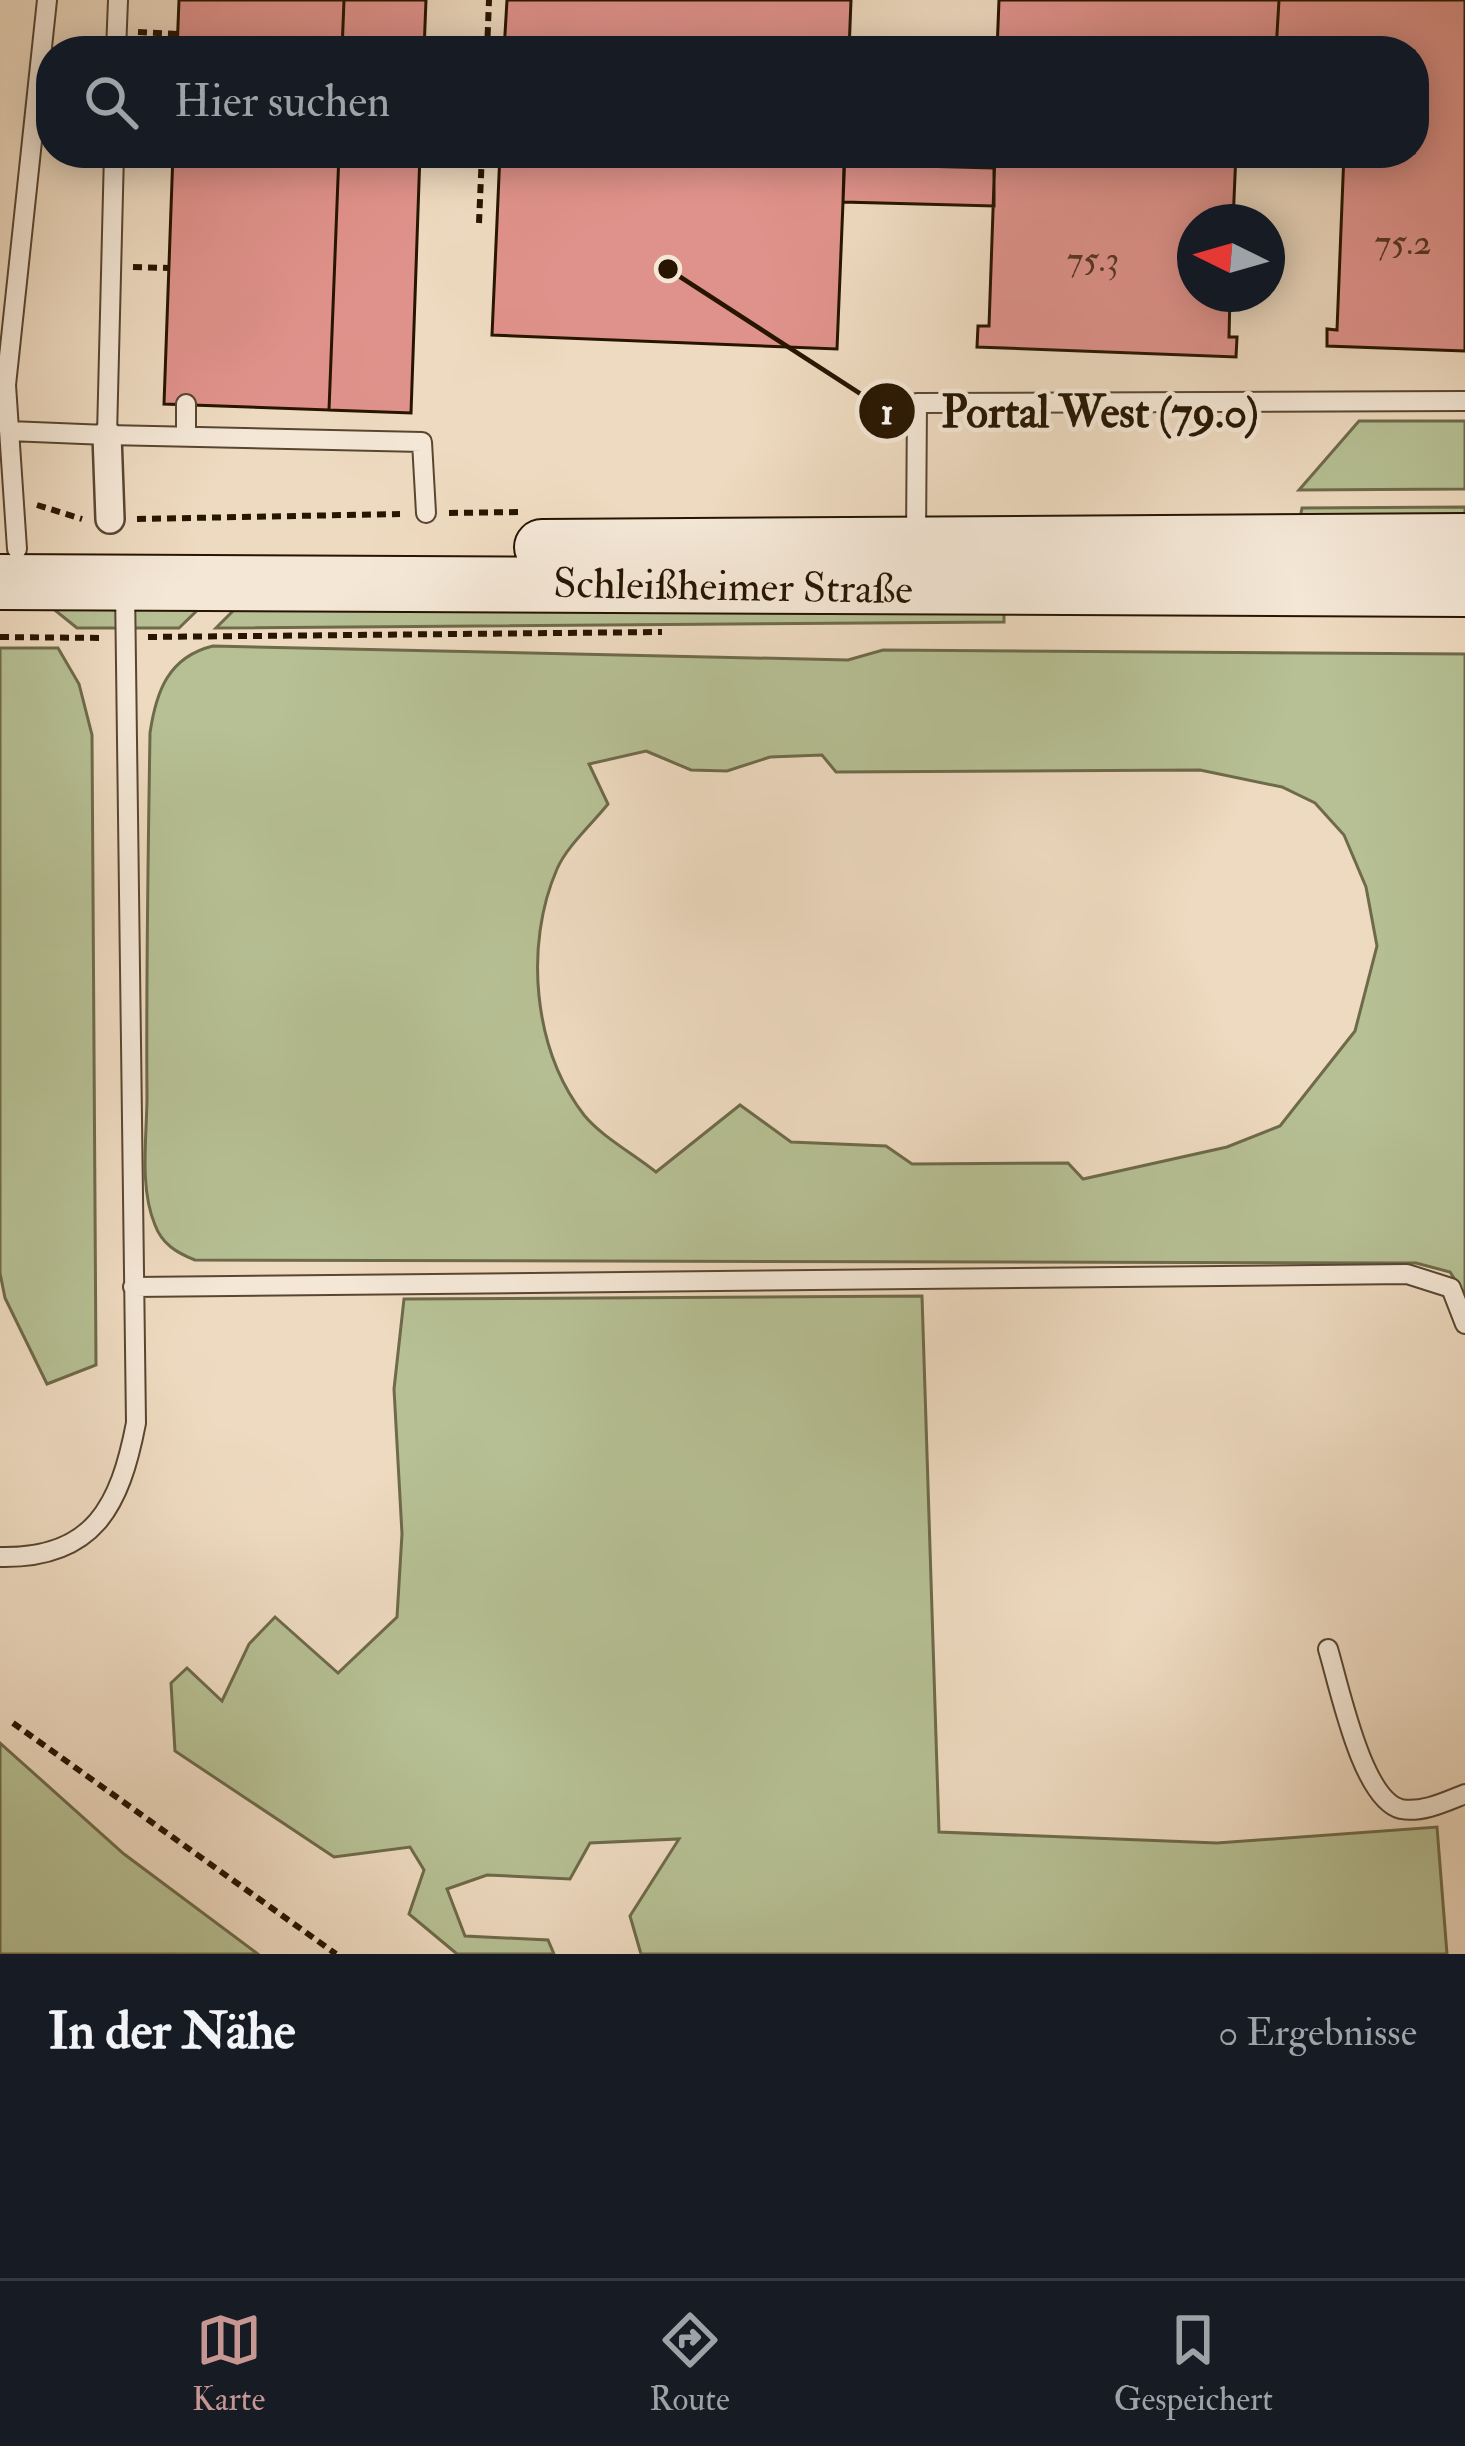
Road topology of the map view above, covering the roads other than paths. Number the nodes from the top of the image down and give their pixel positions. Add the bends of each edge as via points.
1 (47, 0) edge
2 (118, 0) edge
3 (43, 36) edge
4 (116, 36) edge
5 (36, 103) edge
6 (114, 168) edge
7 (1465, 401) edge
8 (186, 404) dead end
9 (9, 431) junction
10 (107, 435) junction
11 (186, 436) junction
12 (426, 513) dead end
13 (110, 519) dead end
14 (1465, 541) edge
15 (916, 544) junction
16 (6, 560) edge
17 (125, 581) junction
18 (1465, 590) edge
19 (133, 1287) junction
20 (1465, 1324) edge
21 (0, 1557) edge
22 (1328, 1649) dead end
23 (1465, 1794) edge

1 - 3 lane
2 - 4 lane
5 - 9 lane via 6,385
6 - 10 lane
7 - 15 lane via 917,403
8 - 11 lane
9 - 10 lane
9 - 16 lane
10 - 11 lane
10 - 13 street
11 - 12 lane via 422,442
14 - 15 main road, Schleißheimer Straße
15 - 16 main road, Schleißheimer Straße
16 - 17 main road, Schleißheimer Straße
17 - 18 main road, Schleißheimer Straße
17 - 19 lane
19 - 20 lane via 1407,1274 1451,1288
19 - 21 lane via 136,1423 126,1472 104,1519 72,1545
22 - 23 lane via 1382,1800 1421,1809

